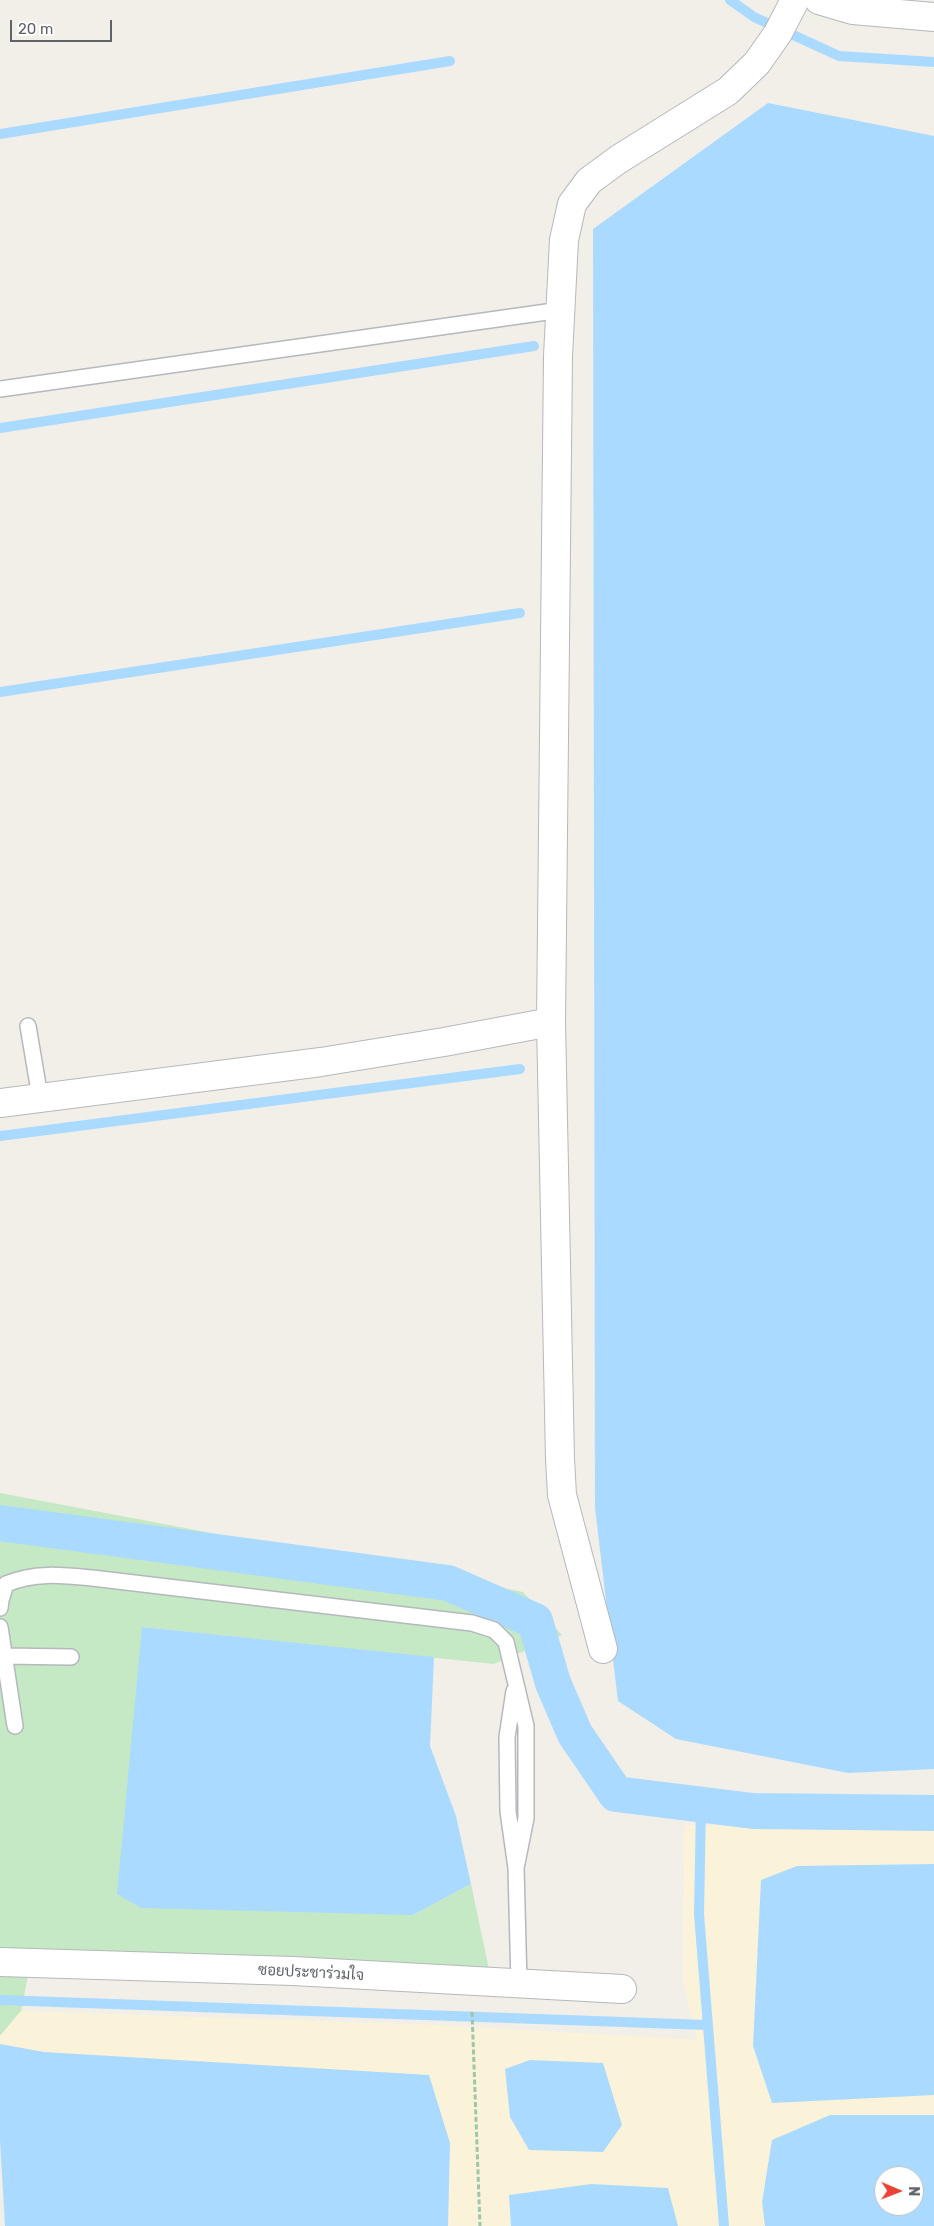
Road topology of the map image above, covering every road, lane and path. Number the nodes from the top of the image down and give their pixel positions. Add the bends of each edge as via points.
1 (795, 0) edge
2 (819, 0) edge
3 (934, 17) edge
4 (561, 310) junction
5 (0, 389) edge
6 (551, 1022) junction
7 (28, 1026) dead end
8 (40, 1097) junction
9 (0, 1103) edge
10 (0, 1608) edge
11 (0, 1627) edge
12 (602, 1649) dead end
13 (5, 1656) junction
14 (72, 1657) dead end
15 (15, 1726) dead end
16 (0, 1962) edge
17 (471, 1982) junction
18 (518, 1984) junction
19 (622, 1989) dead end
20 (480, 2226) edge

1 - 4 street via 757,63 728,90 589,180 572,204 564,240
2 - 3 street via 853,10
4 - 5 lane
4 - 6 street
6 - 8 street via 321,1062
6 - 12 street via 562,1495
7 - 8 lane
8 - 9 street
10 - 18 lane via 6,1584 21,1578 50,1575 472,1623 494,1630 506,1642 526,1726 526,1818 516,1868
11 - 13 lane
13 - 14 lane
13 - 15 lane
16 - 17 street, ซอยประชาร่วมใจ via 293,1971
17 - 18 street, ซอยประชาร่วมใจ
17 - 20 path
18 - 19 street, ซอยประชาร่วมใจ

